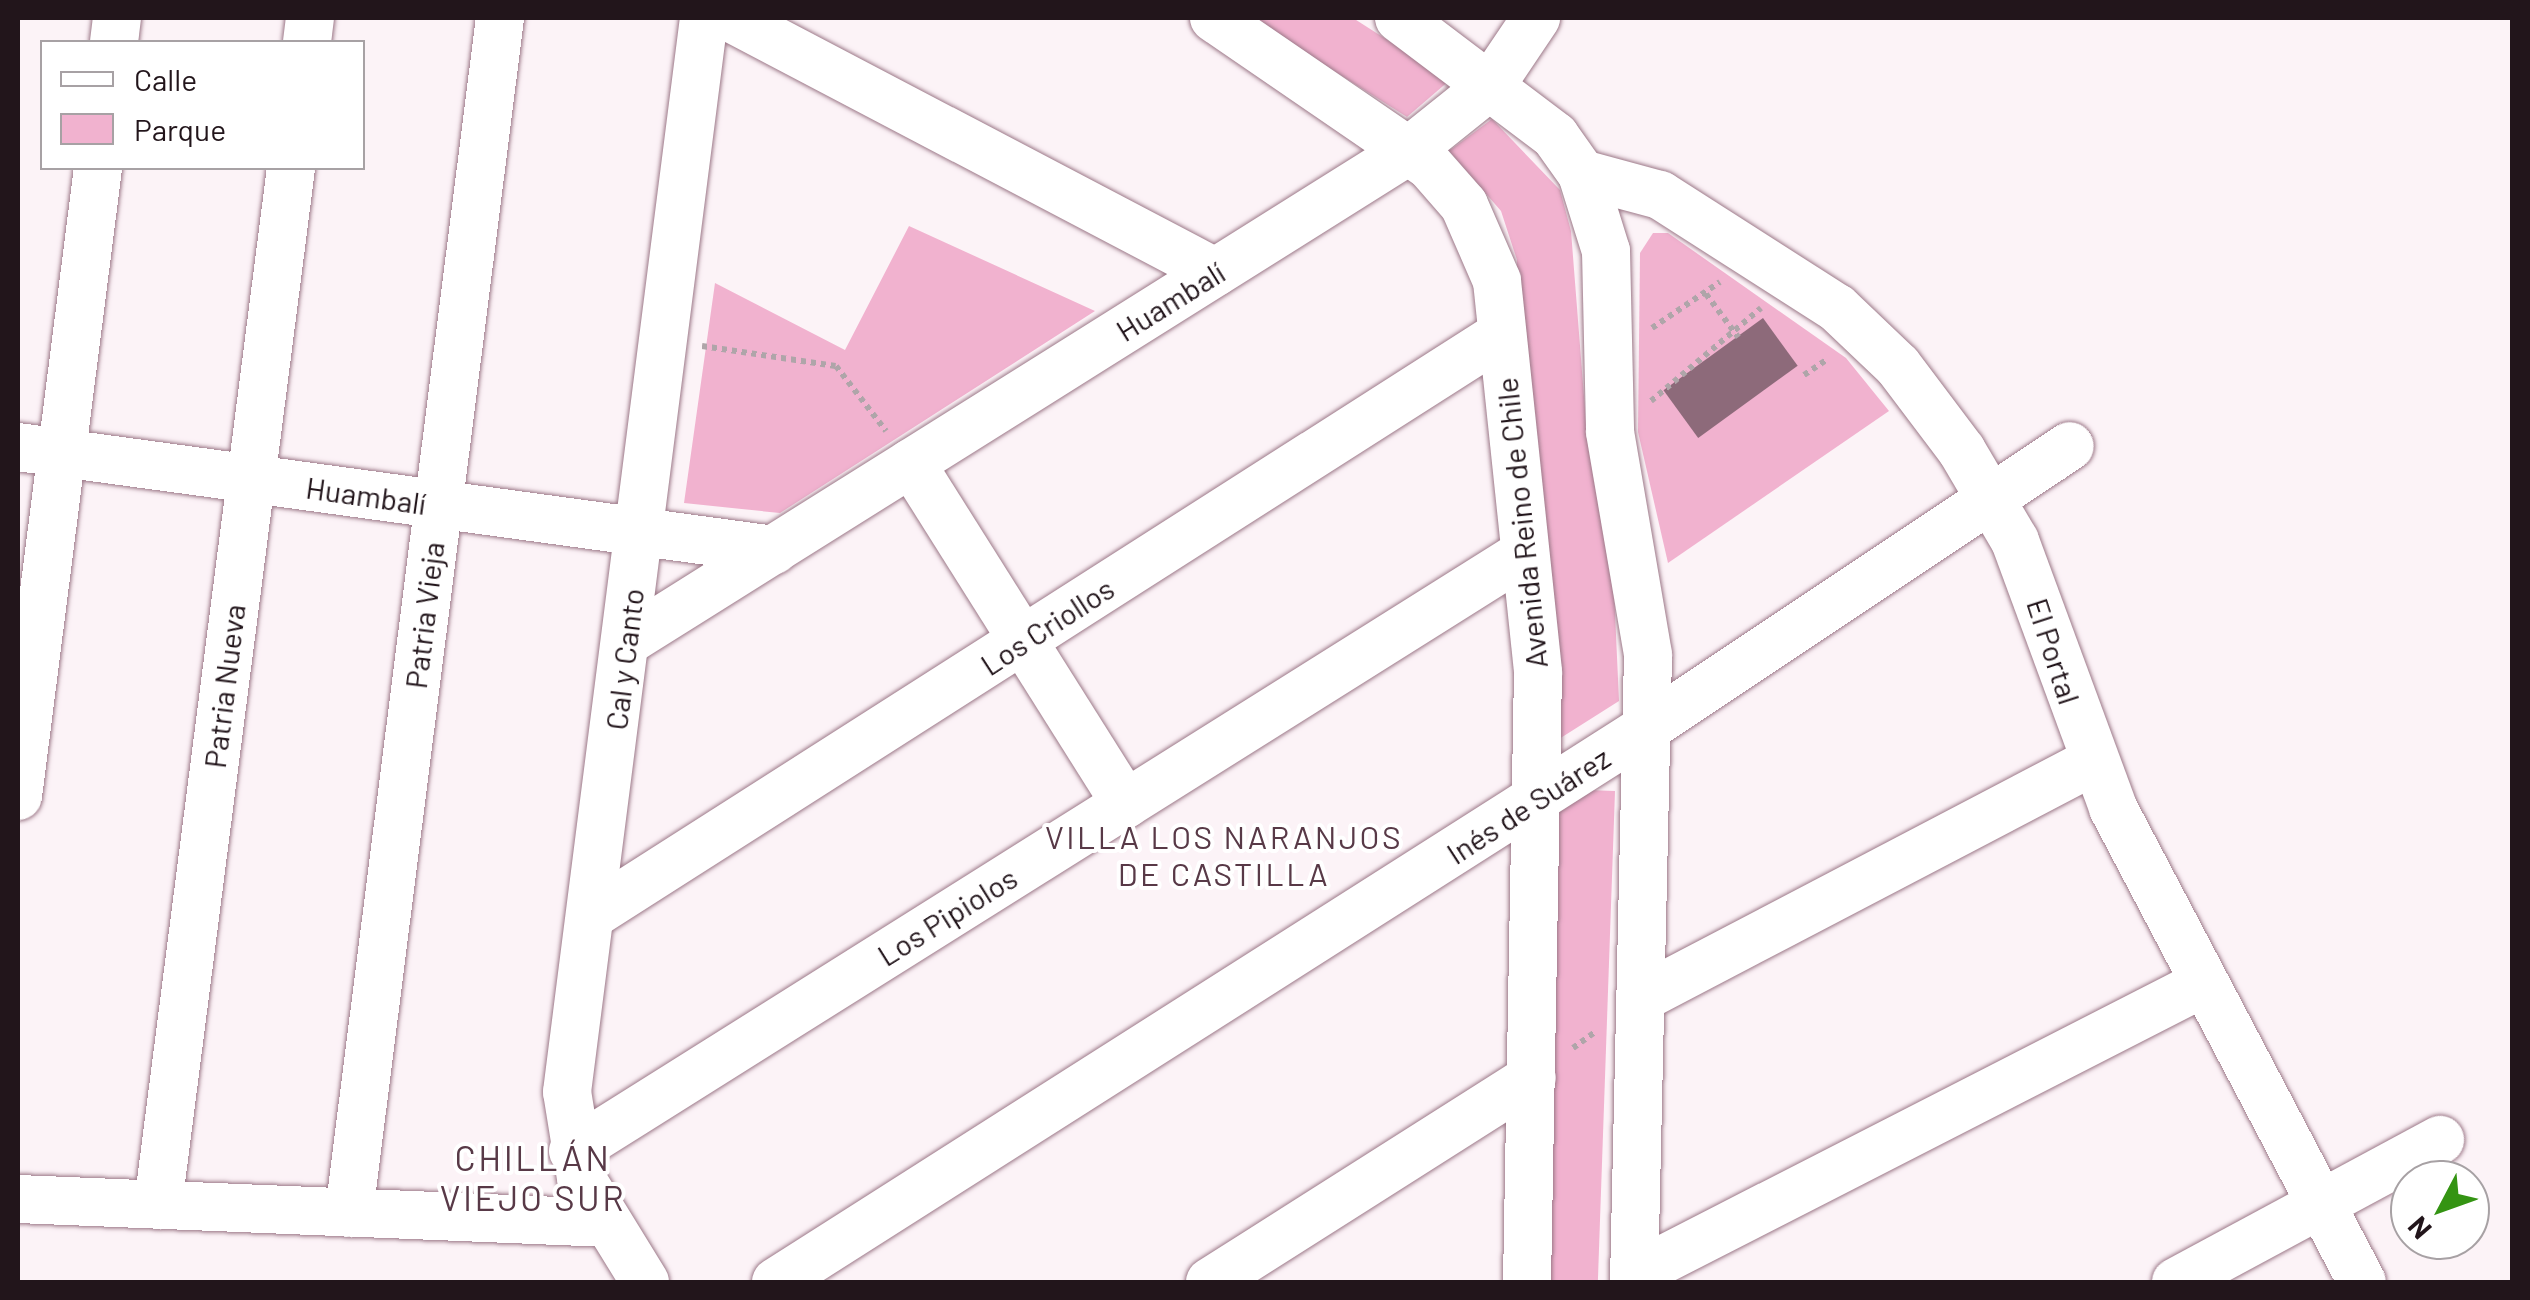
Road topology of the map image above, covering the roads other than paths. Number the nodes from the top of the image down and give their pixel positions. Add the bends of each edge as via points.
1 (500, 18) edge
2 (704, 18) edge
3 (731, 18) edge
4 (1214, 18) edge
5 (1399, 18) edge
6 (1536, 18) edge
7 (1491, 84) junction
8 (1410, 150) junction
9 (98, 170) edge
10 (290, 170) edge
11 (1582, 174) junction
12 (1215, 272) junction
13 (1502, 334) junction
14 (2070, 446) dead end
15 (40, 450) edge
16 (912, 463) junction
17 (251, 479) junction
18 (1992, 496) junction
19 (438, 505) junction
20 (640, 532) junction
21 (774, 550) junction
22 (1525, 553) junction
23 (626, 642) junction
24 (1022, 642) junction
25 (1647, 728) junction
26 (2092, 762) junction
27 (18, 796) edge
28 (1538, 799) junction
29 (1126, 804) junction
30 (590, 916) junction
31 (2204, 983) junction
32 (1642, 998) junction
33 (1532, 1078) junction
34 (2440, 1140) dead end
35 (573, 1151) junction
36 (18, 1199) edge
37 (158, 1205) junction
38 (2320, 1206) junction
39 (349, 1213) junction
40 (607, 1223) junction
41 (1635, 1278) edge
42 (646, 1282) edge
43 (776, 1282) edge
44 (1210, 1282) edge
45 (1528, 1282) edge
46 (2176, 1282) edge
47 (2362, 1282) edge

1 - 19 street, Patria Vieja
2 - 20 street, Cal y Canto
3 - 12 street
4 - 8 street, Avenida Reino de Chile
5 - 7 street
6 - 7 street, Huambalí
7 - 8 street, Huambalí
7 - 11 street via 1556,136
8 - 12 street, Huambalí
8 - 13 street, Avenida Reino de Chile via 1447,183 1478,230
9 - 15 street
10 - 17 street, Patria Nueva
11 - 18 street, El Portal via 1643,186 1798,280 1898,366
11 - 25 street via 1606,251 1610,432 1641,593
12 - 16 street, Huambalí
13 - 22 street, Avenida Reino de Chile
13 - 24 street, Los Criollos
14 - 18 street, Inés de Suárez
15 - 17 street, Huambalí
15 - 27 street
16 - 21 street, Huambalí
16 - 24 street
17 - 19 street, Huambalí
17 - 37 street, Patria Nueva
18 - 25 street, Inés de Suárez
18 - 26 street, El Portal via 2030,575
19 - 20 street, Huambalí
19 - 39 street, Patria Vieja
20 - 21 street, Huambalí
20 - 23 street, Cal y Canto
21 - 23 street, Huambalí
22 - 28 street, Avenida Reino de Chile via 1538,672
22 - 29 street, Los Pipiolos
23 - 30 street, Cal y Canto
24 - 29 street
24 - 30 street, Los Criollos
25 - 28 street, Inés de Suárez
25 - 32 street
26 - 31 street, El Portal
26 - 32 street
28 - 33 street, Avenida Reino de Chile
28 - 43 street, Inés de Suárez
29 - 35 street, Los Pipiolos
30 - 35 street, Cal y Canto via 566,1092
31 - 38 street, El Portal
31 - 41 street
32 - 41 street
33 - 44 street
33 - 45 street, Avenida Reino de Chile
34 - 38 street
35 - 40 street, Cal y Canto
36 - 37 street
37 - 39 street
38 - 46 street
38 - 47 street, El Portal
39 - 40 street
40 - 42 street, Cal y Canto

